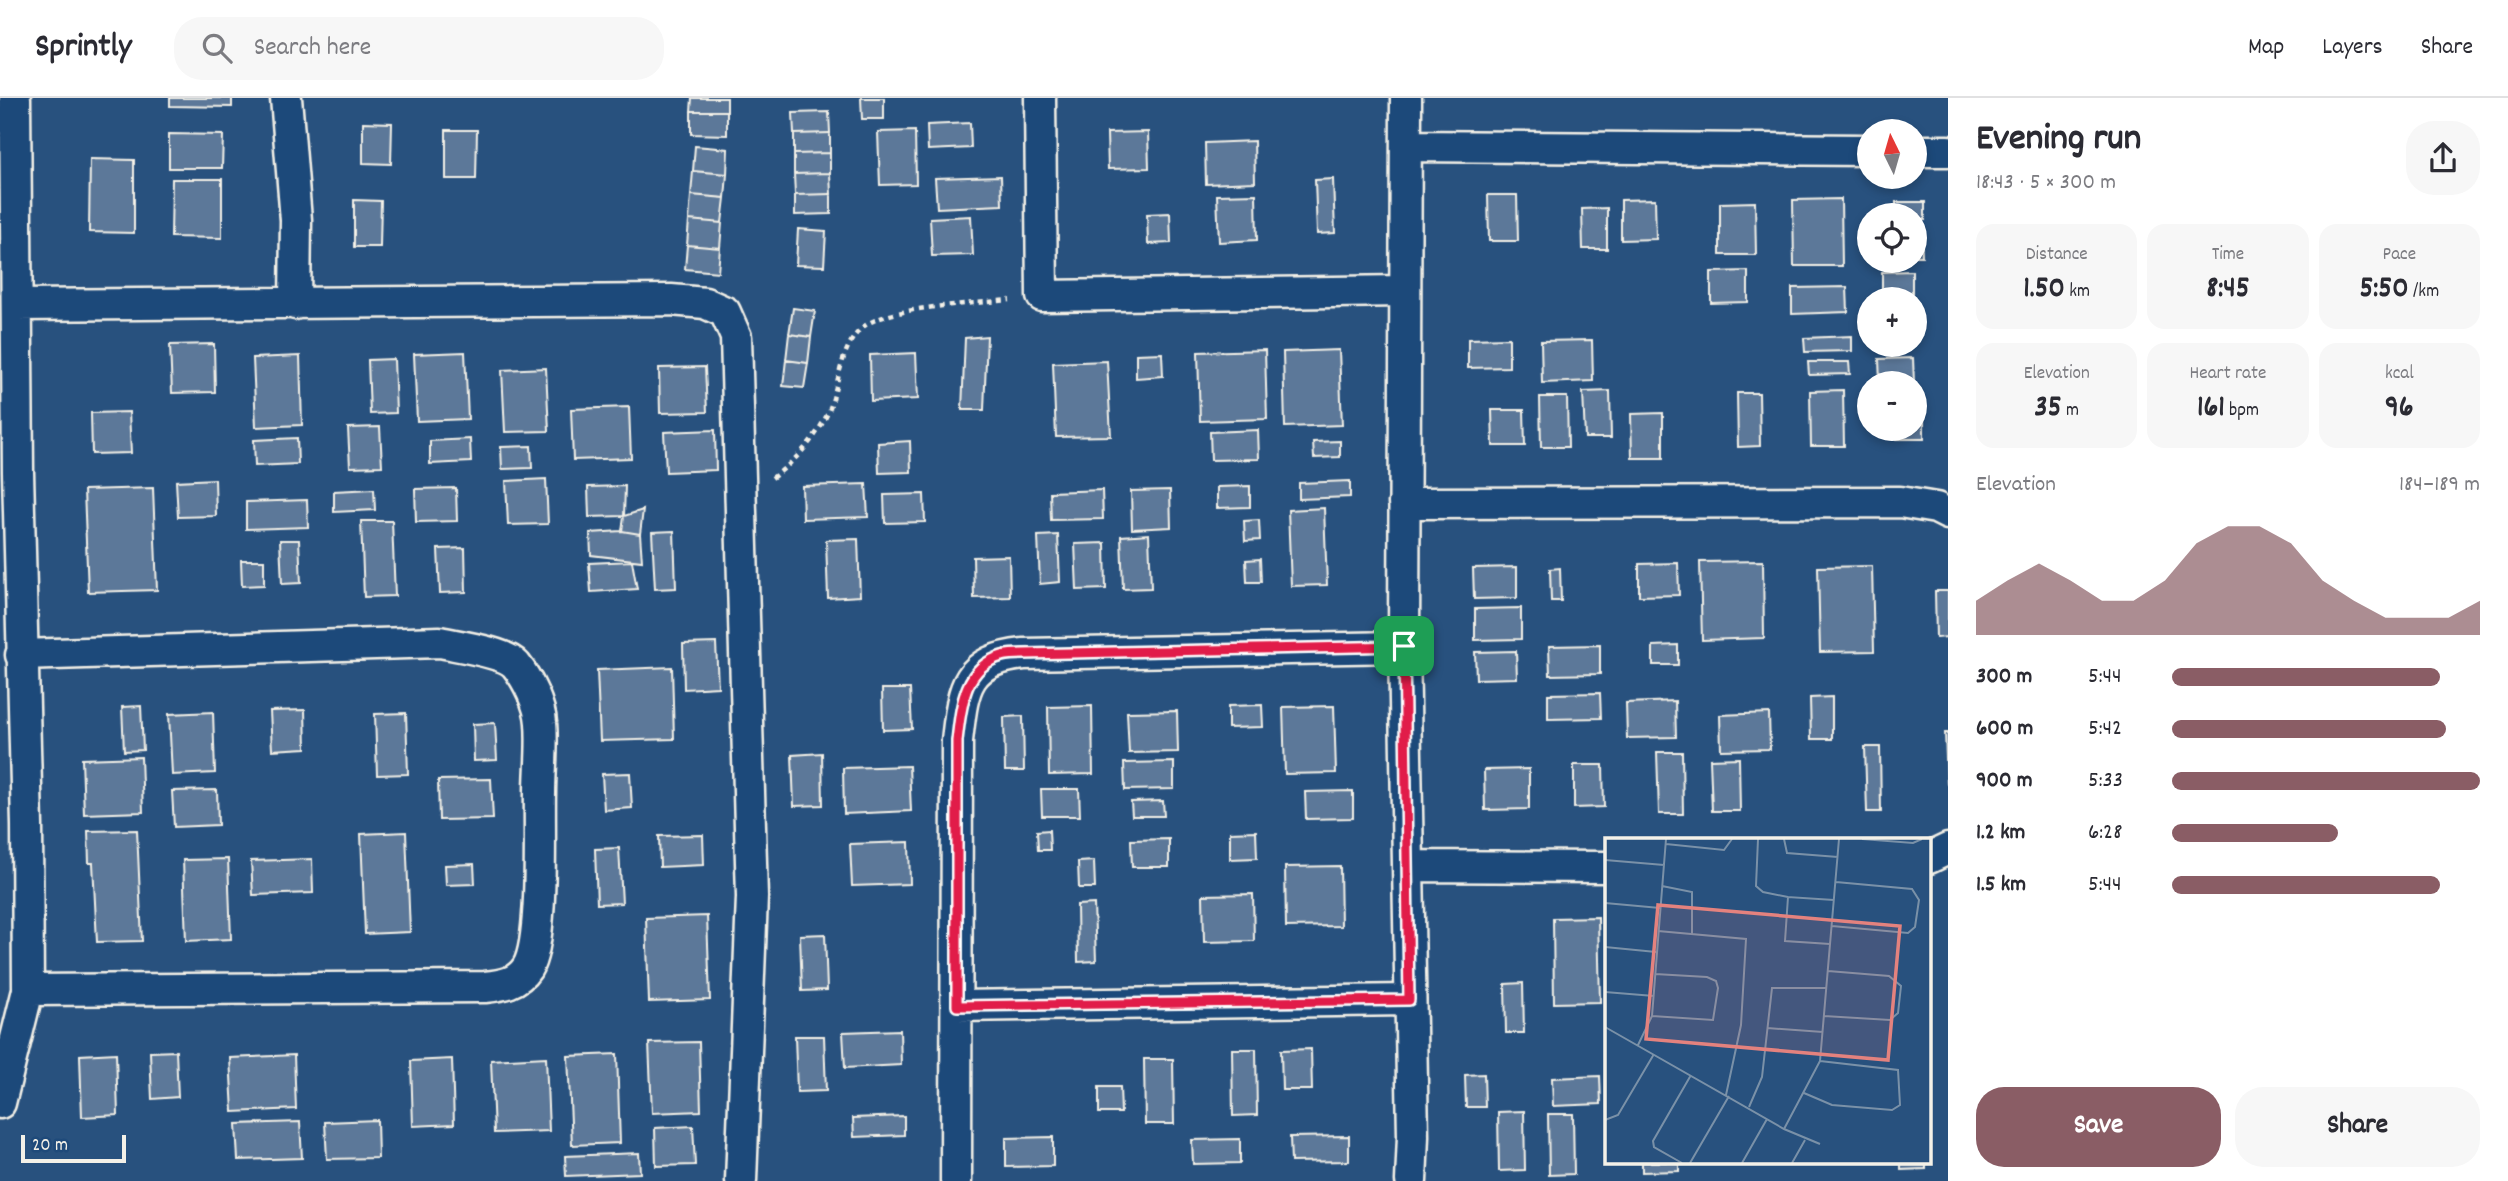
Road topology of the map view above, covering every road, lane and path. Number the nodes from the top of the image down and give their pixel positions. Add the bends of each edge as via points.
1 (286, 98) edge
2 (1040, 98) edge
3 (1406, 98) edge
4 (10, 115) edge
5 (1407, 146) junction
6 (1857, 150) edge
7 (1927, 151) edge
8 (1948, 151) edge
9 (1405, 291) junction
10 (1042, 296) junction
11 (295, 304) junction
12 (17, 305) junction
13 (9, 472) edge
14 (740, 502) junction
15 (1404, 503) junction
16 (1948, 514) edge
17 (1404, 646) junction
18 (21, 655) junction
19 (13, 825) edge
20 (1948, 849) edge
21 (1930, 858) edge
22 (1409, 866) junction
23 (1605, 867) edge
24 (28, 990) junction
25 (1409, 1000) junction
26 (957, 1006) junction
27 (0, 1103) edge
28 (741, 1181) edge
29 (956, 1181) edge
30 (1411, 1181) edge

1 - 11 street via 296,220
2 - 10 street
3 - 5 street
4 - 12 street
5 - 6 street
5 - 9 street
7 - 8 street
9 - 10 street
9 - 15 street
10 - 14 path via 895,314 869,323 852,340 829,409 809,443 783,471
11 - 12 street
11 - 14 street via 705,303 725,312 736,338
12 - 13 street
13 - 18 street
14 - 28 street via 752,897
15 - 16 street via 1900,502
15 - 17 street
17 - 22 street
17 - 26 street via 1024,654 1000,656 980,669 962,701 957,741
18 - 19 street
18 - 24 street via 440,642 514,663 531,691 541,721 533,952 517,979 485,987
19 - 24 street
20 - 21 street
22 - 23 street
22 - 25 street
24 - 27 street
25 - 26 street
25 - 30 street
26 - 29 street

